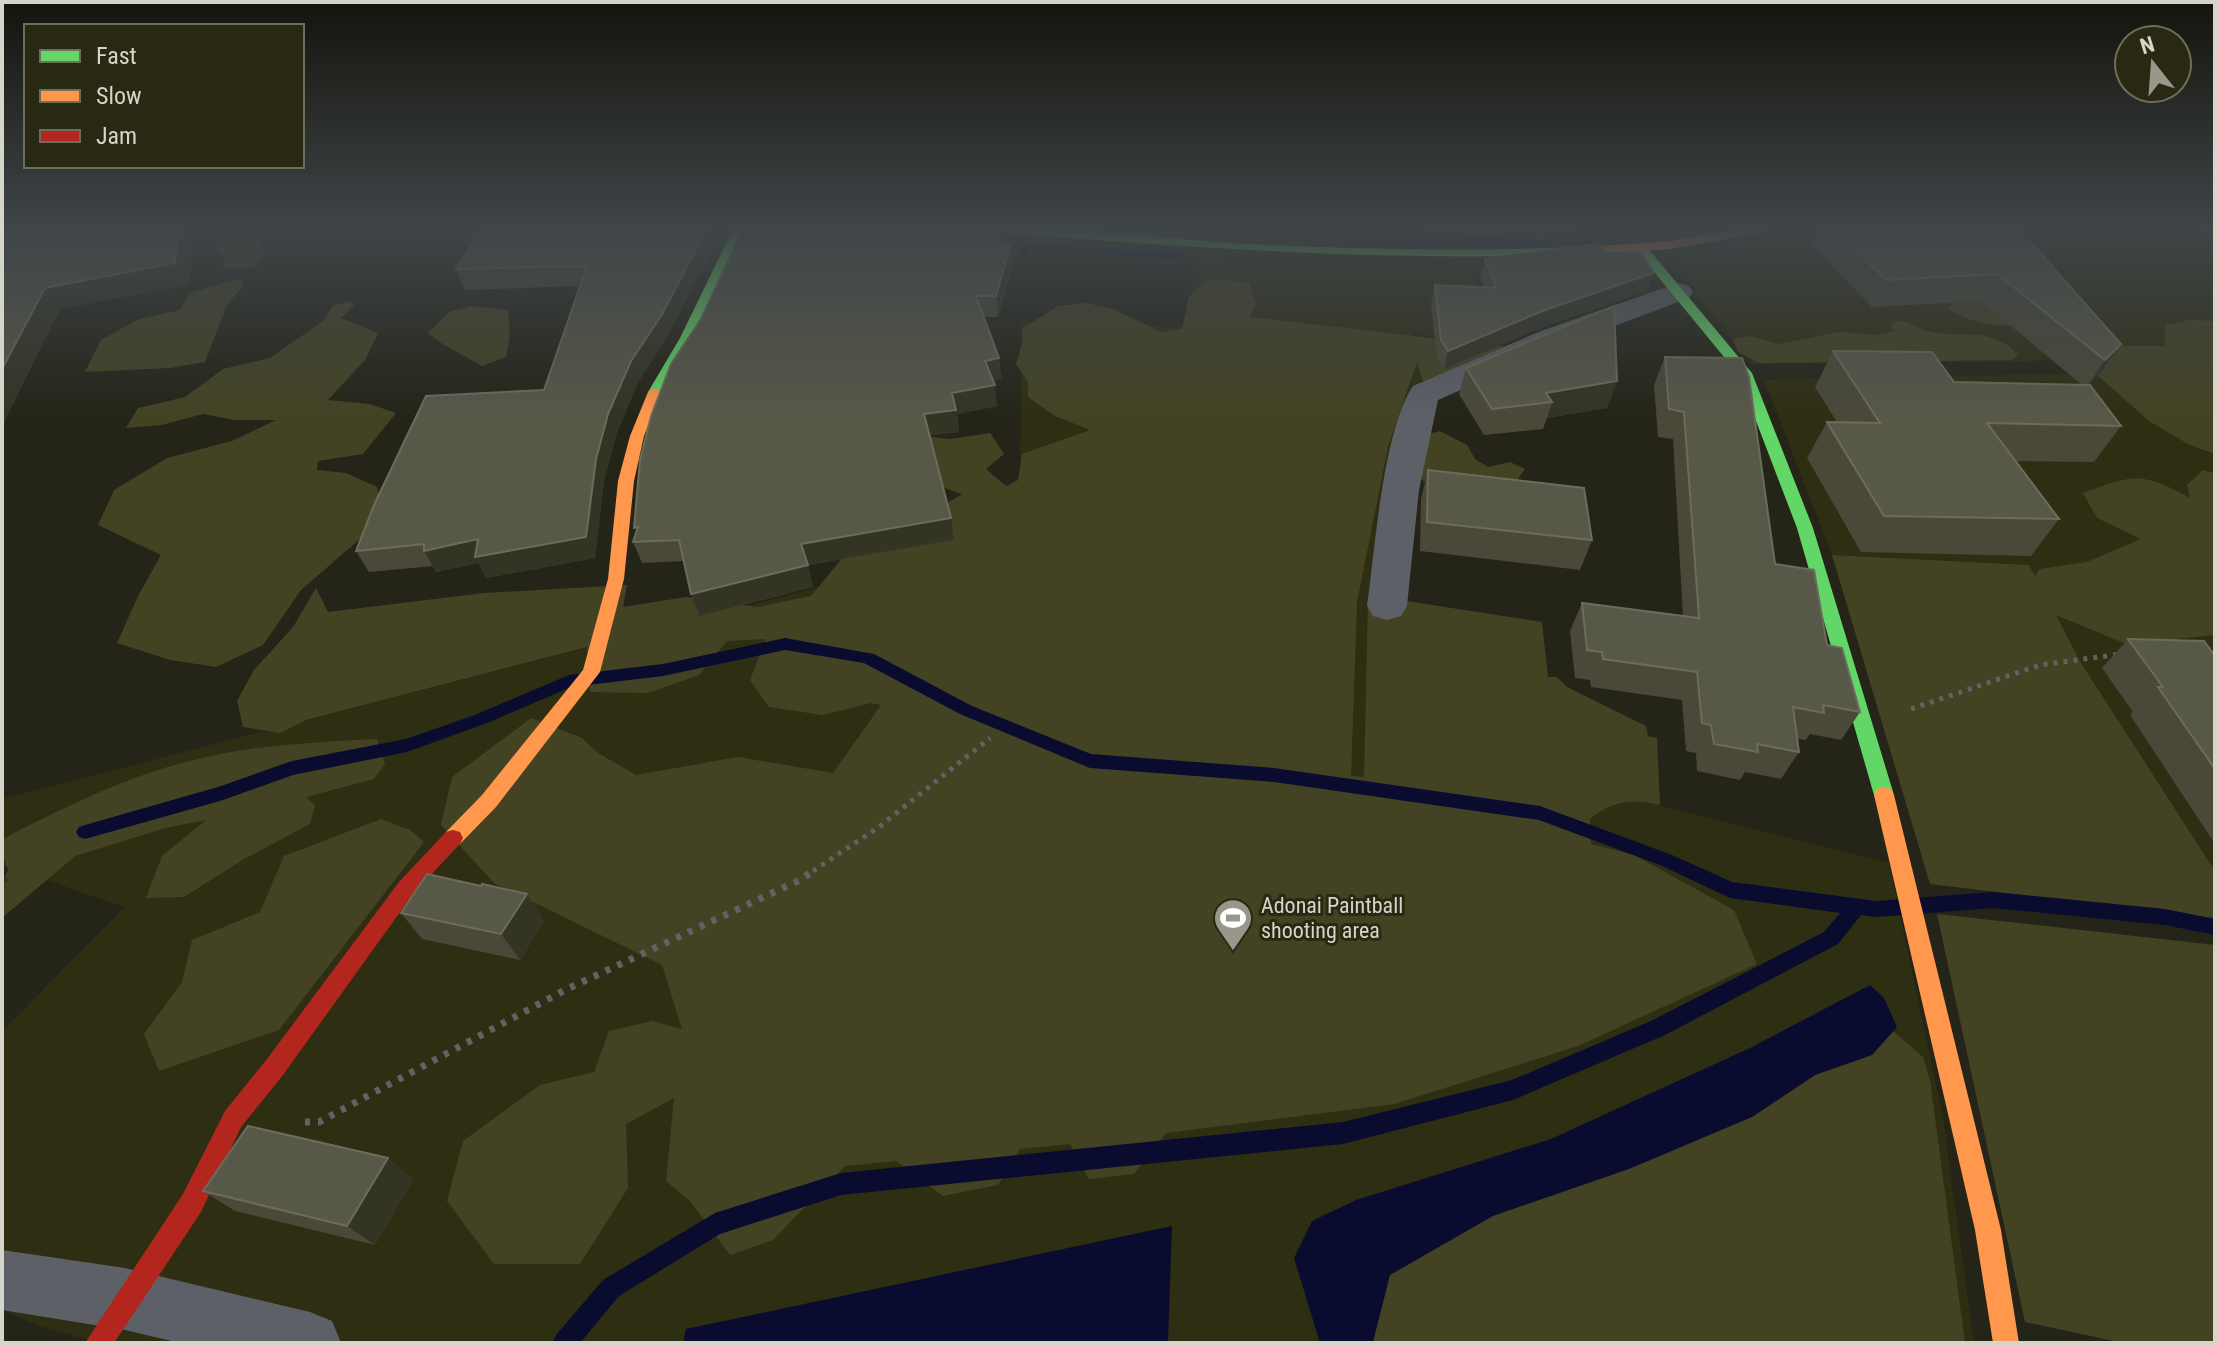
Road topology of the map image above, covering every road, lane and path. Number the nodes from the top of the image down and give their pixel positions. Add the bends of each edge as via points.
1 (707, 292) edge
2 (1678, 292) joint
3 (1387, 606) dead end
4 (2133, 654) edge
5 (1865, 727) junction
6 (990, 738) dead end
7 (233, 1119) junction
8 (2, 1280) edge
9 (112, 1321) edge
10 (310, 1343) edge
11 (2006, 1343) edge

1 - 7 street via 637,436 626,481 616,579 591,672 489,801 406,888
2 - 3 street via 1425,393 1401,490
2 - 5 street via 1745,373 1805,528
4 - 5 path via 2049,663
5 - 11 street via 1988,1230
6 - 7 path via 879,827 800,880 565,990 319,1122
7 - 9 street via 192,1203
8 - 9 street
9 - 10 street

